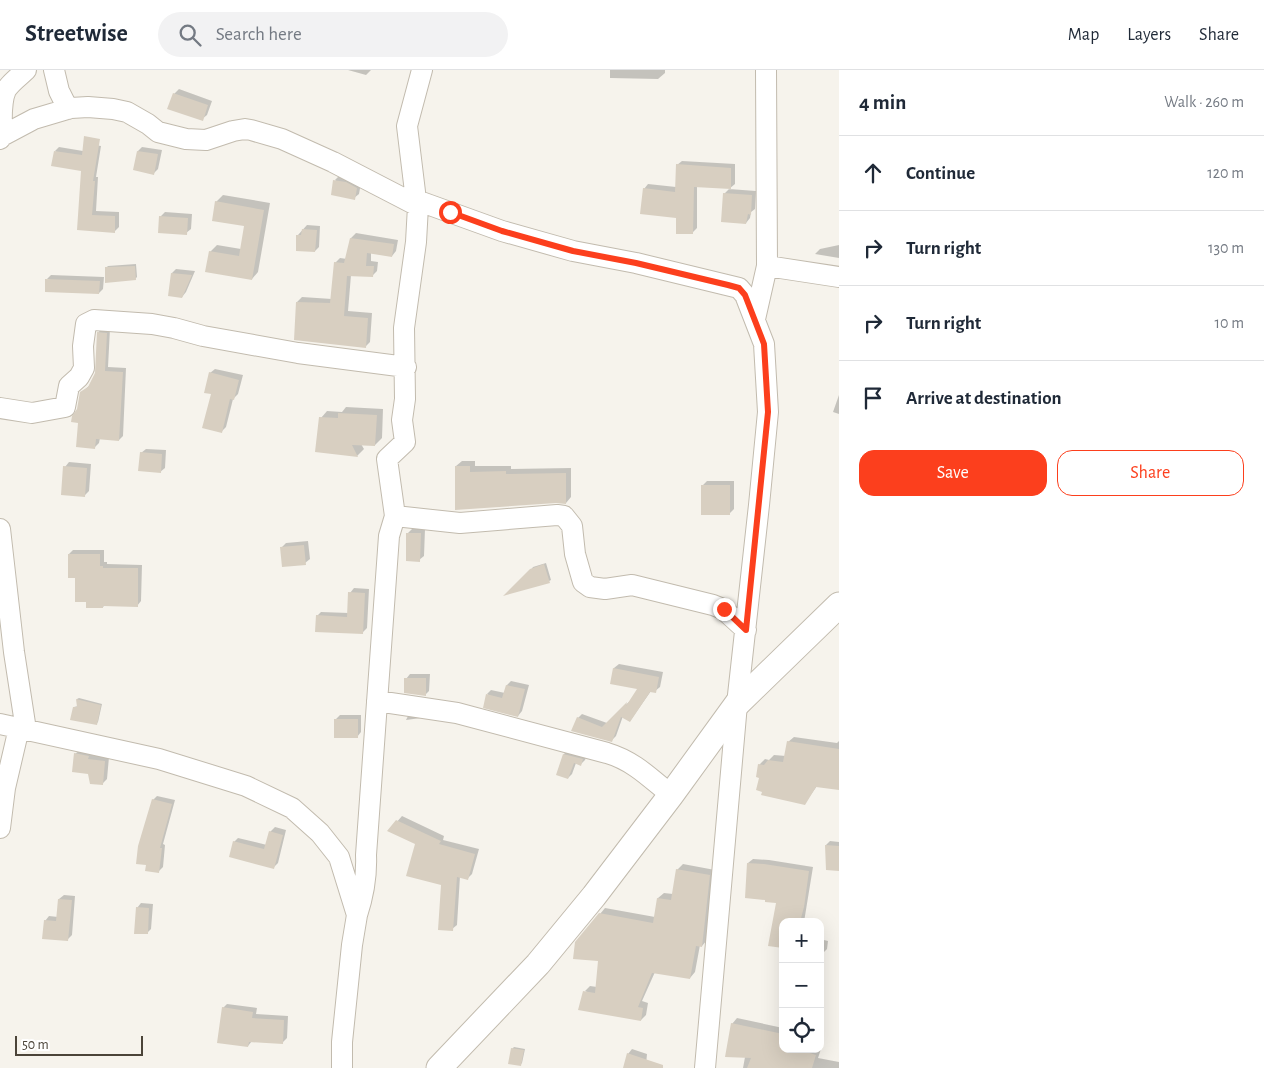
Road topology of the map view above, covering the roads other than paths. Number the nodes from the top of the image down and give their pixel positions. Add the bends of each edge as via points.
1 (26, 70) edge
2 (54, 70) edge
3 (422, 70) edge
4 (766, 70) edge
5 (68, 109) junction
6 (1, 138) edge
7 (417, 203) junction
8 (767, 266) junction
9 (839, 277) edge
10 (755, 319) junction
11 (406, 367) junction
12 (0, 408) edge
13 (394, 516) junction
14 (0, 529) edge
15 (839, 604) edge
16 (746, 630) junction
17 (377, 701) junction
18 (737, 704) junction
19 (15, 727) edge
20 (671, 795) junction
21 (0, 828) edge
22 (357, 914) junction
23 (342, 1068) edge
24 (439, 1068) edge
25 (705, 1068) edge

1 - 6 street via 3,97
2 - 5 street
3 - 7 street via 407,126
4 - 8 street
5 - 6 street via 34,118
5 - 7 street via 127,112 158,132 186,139 206,140 233,131 251,130 333,162
7 - 10 street via 564,248 739,288
7 - 11 street via 416,242 404,328
8 - 9 street
8 - 10 street
10 - 16 street via 764,344 768,412
11 - 12 street via 298,353 152,324 94,320 86,324 84,368 69,386 65,407 32,413
11 - 13 street via 402,420 404,442 387,459
13 - 16 street via 460,523 564,516 572,526 579,568 584,582 590,587 605,589 632,585 713,605 724,609
13 - 17 street via 389,536
14 - 19 street via 14,652
15 - 18 street
16 - 18 street
17 - 20 street via 457,712 623,758
17 - 22 street via 367,876
18 - 20 street
18 - 25 street
19 - 21 street
19 - 22 street via 159,759 246,786 292,808 320,833 339,857
20 - 24 street via 538,964
22 - 23 street via 342,1042

